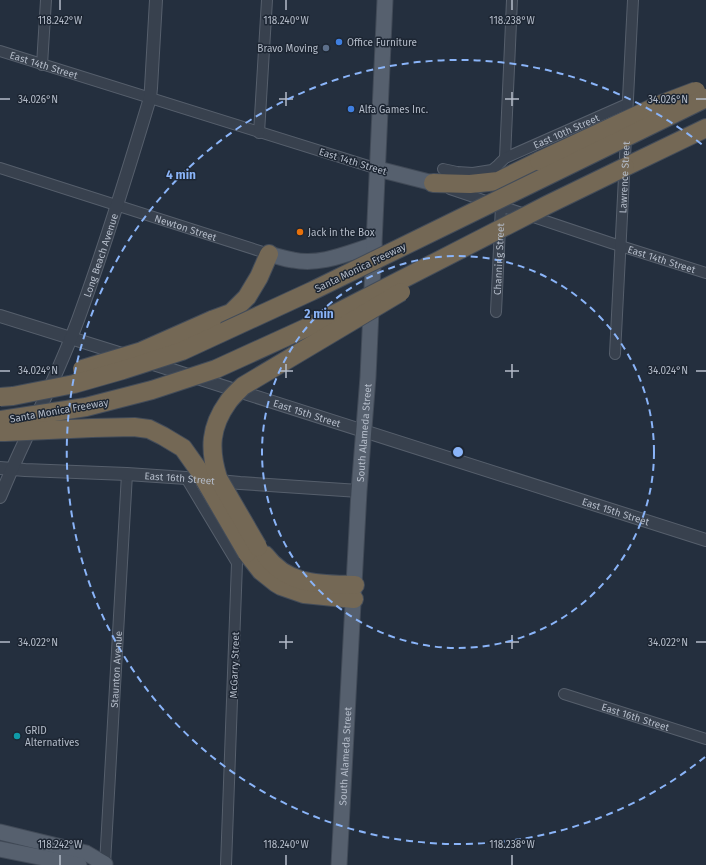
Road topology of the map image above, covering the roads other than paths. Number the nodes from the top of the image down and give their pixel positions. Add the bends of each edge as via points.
1 (46, 0) edge
2 (156, 0) edge
3 (267, 0) edge
4 (386, 0) edge
5 (512, 0) edge
6 (633, 0) edge
7 (0, 51) edge
8 (42, 65) junction
9 (706, 87) edge
10 (150, 98) junction
11 (706, 98) edge
12 (627, 104) junction
13 (706, 128) edge
14 (259, 133) junction
15 (706, 137) edge
16 (505, 158) junction
17 (625, 167) junction
18 (0, 168) edge
19 (378, 169) junction
20 (438, 176) junction
21 (117, 206) junction
22 (501, 206) junction
23 (374, 245) junction
24 (621, 246) junction
25 (269, 254) junction
26 (706, 273) edge
27 (414, 274) junction
28 (496, 312) dead end
29 (0, 316) edge
30 (71, 338) junction
31 (615, 354) dead end
32 (0, 388) edge
33 (0, 397) edge
34 (0, 420) edge
35 (364, 431) junction
36 (0, 432) edge
37 (6, 468) edge
38 (127, 474) junction
39 (186, 478) junction
40 (359, 491) junction
41 (0, 498) edge
42 (706, 540) edge
43 (253, 550) junction
44 (354, 592) junction
45 (564, 694) dead end
46 (706, 739) edge
47 (0, 832) edge
48 (0, 849) edge
49 (79, 865) edge
50 (104, 865) edge
51 (226, 865) edge
52 (339, 865) edge

1 - 8 street
2 - 10 street, Long Beach Avenue
3 - 14 street
4 - 19 main road, South Alameda Street
5 - 16 street
6 - 12 street, Lawrence Street
7 - 8 street, East 14th Street
8 - 10 street, East 14th Street
9 - 20 highway, bridge via 659,105 498,181 470,184
10 - 14 street, East 14th Street
10 - 21 street, Long Beach Avenue
11 - 33 highway, Santa Monica Freeway, bridge via 312,291 182,351 74,384
12 - 16 street, East 10th Street
12 - 24 street, Lawrence Street
13 - 17 highway, Santa Monica Freeway
14 - 19 street, East 14th Street
15 - 17 highway
16 - 20 street, East 10th Street via 492,170
17 - 27 highway, Santa Monica Freeway, bridge
18 - 21 street, Newton Street
19 - 20 main road, East 14th Street
19 - 23 main road, South Alameda Street
20 - 22 street, East 14th Street
21 - 25 street, Newton Street
21 - 30 street, Long Beach Avenue
22 - 24 street, East 14th Street
22 - 28 street, Channing Street
23 - 25 main road, Newton Street via 327,260 293,260
23 - 35 main road, South Alameda Street
24 - 26 street, East 14th Street
24 - 31 street, Lawrence Street
25 - 32 highway, bridge via 259,278 247,297 231,313 142,351 79,370
27 - 34 highway, Santa Monica Freeway, bridge via 320,322 216,369 152,390 86,407
27 - 43 highway, bridge via 400,293 243,386 229,400 218,417 213,446 215,467
29 - 30 street, East 15th Street
30 - 35 street, East 15th Street
30 - 37 street, Long Beach Avenue via 17,458
35 - 40 main road, South Alameda Street
35 - 42 street, East 15th Street
36 - 43 highway, bridge via 134,427 149,429 183,448
37 - 38 street, East 16th Street
37 - 41 street, Long Beach Avenue
38 - 39 street, East 16th Street
38 - 50 street, Staunton Avenue
39 - 40 street, East 16th Street
39 - 51 street, McGarry Street via 237,563
40 - 44 main road, South Alameda Street
43 - 44 highway via 296,579
44 - 52 main road, South Alameda Street
45 - 46 street, East 16th Street
47 - 50 main road via 86,852
48 - 49 main road

